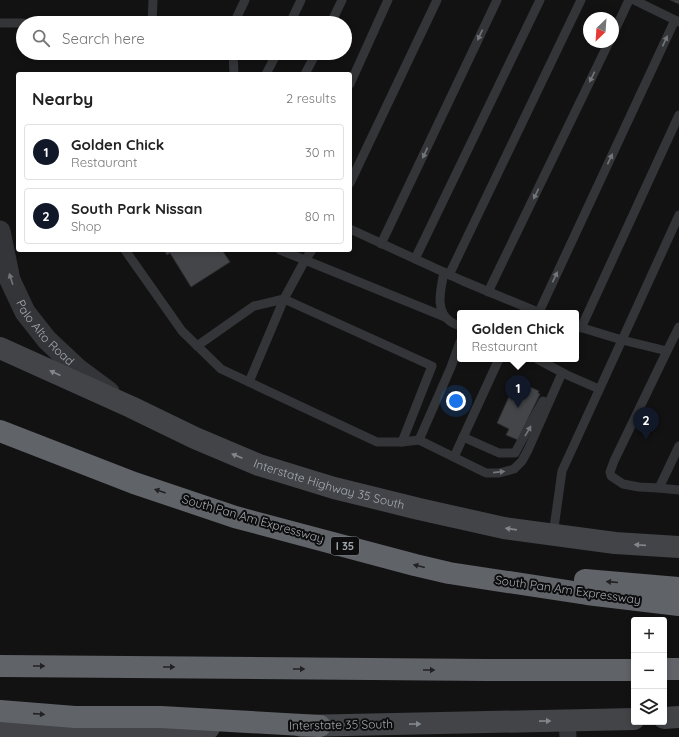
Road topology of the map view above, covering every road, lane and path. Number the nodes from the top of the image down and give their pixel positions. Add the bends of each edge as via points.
1 (153, 0) edge
2 (245, 0) edge
3 (301, 0) edge
4 (342, 0) edge
5 (388, 0) edge
6 (437, 0) edge
7 (497, 0) edge
8 (540, 0) edge
9 (581, 0) edge
10 (629, 0) edge
11 (634, 0) edge
12 (152, 16) edge
13 (237, 16) edge
14 (293, 16) edge
15 (334, 16) edge
16 (619, 21) edge
17 (677, 21) edge
18 (0, 23) edge
19 (16, 23) edge
20 (606, 48) edge
21 (233, 60) edge
22 (273, 60) edge
23 (312, 60) edge
24 (234, 72) edge
25 (267, 72) edge
26 (306, 72) edge
27 (352, 80) edge
28 (679, 116) edge
29 (352, 179) edge
30 (679, 215) edge
31 (352, 230) edge
32 (0, 231) edge
33 (381, 244) junction
34 (126, 252) edge
35 (285, 252) edge
36 (311, 252) edge
37 (415, 259) junction
38 (305, 260) junction
39 (447, 274) junction
40 (488, 292) junction
41 (284, 299) junction
42 (532, 310) edge
43 (540, 310) edge
44 (445, 317) junction
45 (457, 325) edge
46 (579, 327) edge
47 (679, 327) edge
48 (622, 340) junction
49 (197, 346) junction
50 (0, 348) edge
51 (457, 350) edge
52 (667, 351) junction
53 (498, 362) edge
54 (542, 362) edge
55 (562, 373) junction
56 (249, 382) junction
57 (556, 386) junction
58 (599, 390) junction
59 (131, 407) junction
60 (0, 431) edge
61 (463, 437) junction
62 (419, 440) junction
63 (402, 442) junction
64 (679, 446) edge
65 (454, 457) junction
66 (659, 488) junction
67 (679, 490) edge
68 (553, 534) junction
69 (679, 548) edge
70 (449, 573) junction
71 (679, 588) edge
72 (679, 604) edge
73 (0, 666) edge
74 (667, 669) edge
75 (679, 669) edge
76 (631, 670) edge
77 (0, 712) edge
78 (679, 717) edge
79 (667, 718) edge
80 (631, 719) edge
81 (331, 729) edge
82 (567, 729) edge
83 (0, 730) edge

1 - 12 lane
2 - 13 lane
3 - 14 lane
4 - 15 lane
5 - 27 lane
6 - 29 lane
7 -> 33 lane
8 - 37 lane
9 - 39 lane
10 - 16 lane
11 - 17 lane
43 -> 17 lane
18 - 19 lane
20 -> 40 lane
21 - 24 lane
22 - 25 lane
23 - 26 lane
28 - 46 lane
30 - 48 lane
31 - 33 lane
59 -> 32 street, Palo Alto Road via 78,369 46,340 26,312 10,280
33 - 37 lane
34 - 49 lane via 182,331
35 - 38 lane
36 - 38 lane
37 - 39 lane
38 - 41 lane
38 - 44 lane
39 - 40 lane
39 - 44 lane via 440,297 440,308
40 - 42 lane
41 - 49 lane via 254,306
41 - 56 lane
41 - 63 lane via 432,366
44 - 45 lane
46 - 48 lane
47 - 52 lane
48 - 52 lane
48 - 58 lane
49 - 56 lane via 221,369
59 -> 50 main road, Interstate Highway 35 South
51 - 62 lane
52 - 66 lane via 610,472 611,476 623,484
53 - 61 lane
54 - 55 lane
55 - 57 lane
55 - 58 lane
56 - 63 lane via 377,442
61 -> 57 lane via 499,454 515,453 549,391
65 -> 57 lane via 486,473 499,474 514,469 528,450
58 - 68 lane via 562,471
68 -> 59 main road, Interstate Highway 35 South via 504,528 334,488 259,465
70 -> 60 highway, South Pan Am Expressway / I 35 via 235,517 134,483
61 - 65 lane
62 - 63 lane
62 - 65 lane
64 - 66 lane
66 - 67 lane
69 -> 68 main road, Interstate Highway 35 South via 615,543
71 -> 70 highway via 573,579
70 - 72 highway, South Pan Am Expressway / I 35 via 630,600
73 -> 76 highway
74 - 75 highway
77 -> 81 highway via 75,717 161,717
78 - 79 main road
80 - 82 main road, Interstate 35 South
81 -> 82 main road, Interstate 35 South
81 - 83 main road, Interstate 35 South

